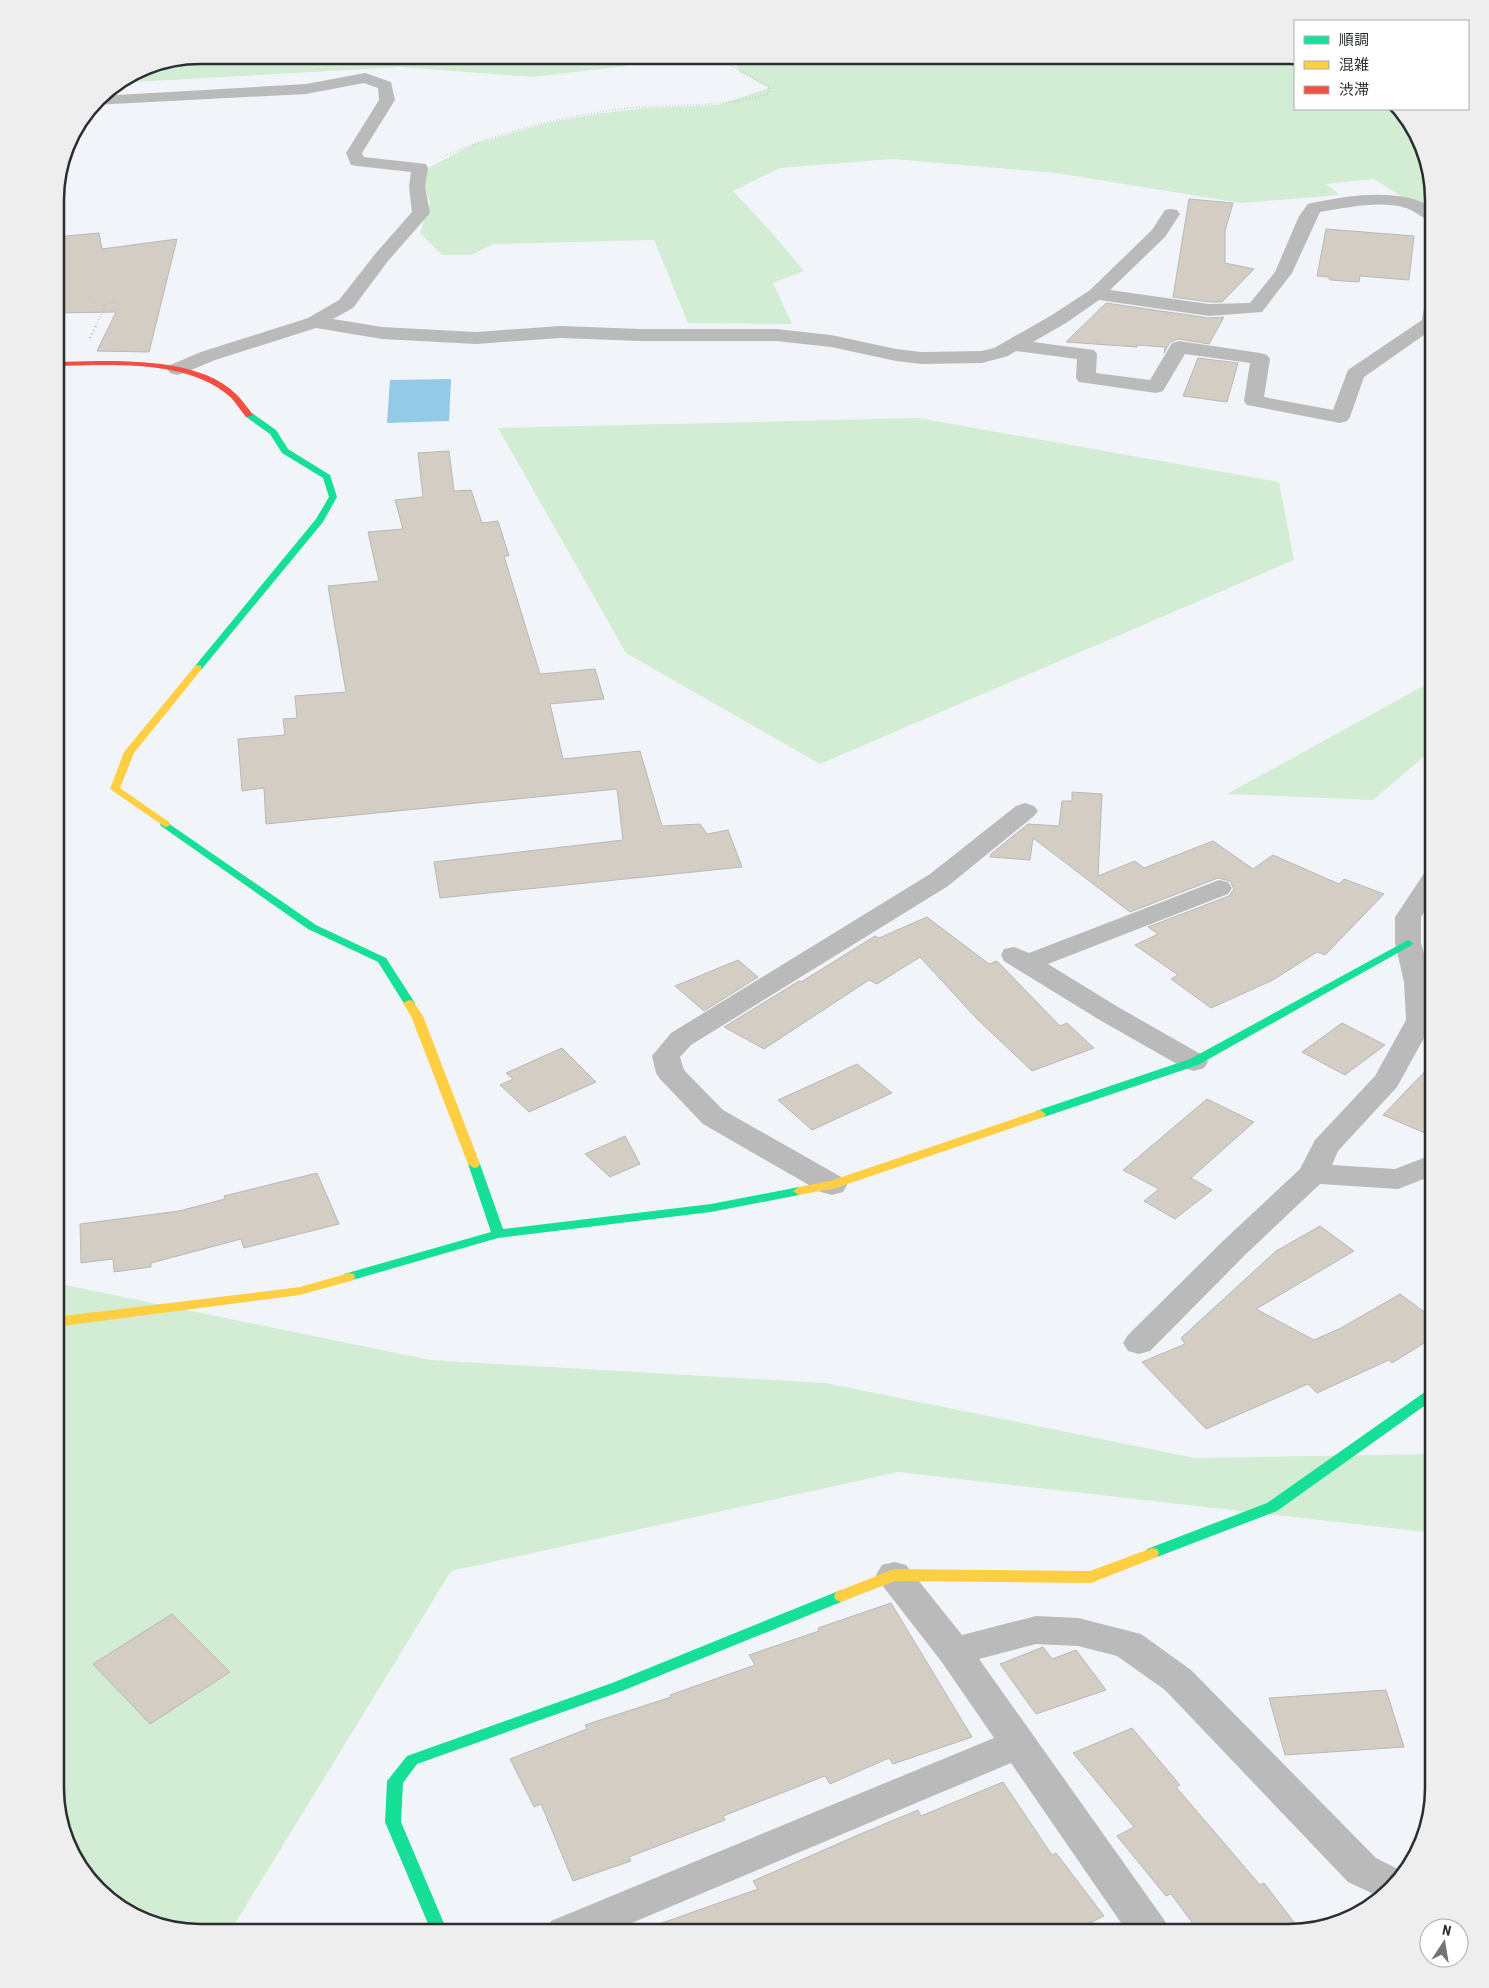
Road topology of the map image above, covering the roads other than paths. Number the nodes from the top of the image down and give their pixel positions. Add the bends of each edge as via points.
1 (109, 100) edge
2 (1425, 211) edge
3 (1171, 214) dead end
4 (1096, 294) junction
5 (315, 322) junction
6 (1425, 326) edge
7 (1012, 345) junction
8 (64, 364) edge
9 (177, 369) junction
10 (1025, 811) dead end
11 (1219, 888) dead end
12 (1425, 892) edge
13 (1408, 943) junction
14 (1194, 1062) junction
15 (1425, 1168) edge
16 (1313, 1174) junction
17 (832, 1185) junction
18 (498, 1234) junction
19 (64, 1321) edge
20 (1140, 1343) dead end
21 (1425, 1398) edge
22 (894, 1576) junction
23 (954, 1651) junction
24 (1018, 1744) junction
25 (1387, 1882) edge
26 (436, 1924) edge
27 (587, 1924) edge
28 (1145, 1924) edge

1 - 5 street via 306,89 364,78 385,85 387,100 354,153 357,161 420,168 417,187 420,213 346,304
2 - 4 street via 1383,200 1314,208 1282,273 1255,308 1209,310
3 - 4 street via 1159,233
4 - 7 street
5 - 7 street via 382,333 476,338 560,332 776,335 831,341 896,356 921,358 982,357
5 - 9 street
6 - 7 street via 1356,374 1340,417 1254,401 1260,359 1179,347 1156,387 1086,378 1087,354
8 - 9 street via 118,363
9 - 18 street via 206,378 232,394 248,415 273,432 285,450 327,477 332,497 320,520 129,752 115,789 312,926 382,960 417,1016 468,1144
10 - 17 street via 939,880 681,1040 666,1056 670,1074 713,1117
11 - 14 street via 1021,959 1108,1014
12 - 13 street via 1408,917
13 - 14 street
13 - 16 street via 1418,982 1420,1020 1387,1081 1326,1147
14 - 17 street
15 - 16 street via 1398,1179
16 - 20 street via 1235,1246
17 - 18 street via 711,1208
18 - 19 street via 300,1291
21 - 22 street via 1272,1507 1090,1576
22 - 23 street
22 - 26 street via 617,1687 412,1760 394,1781 393,1822
23 - 24 street
23 - 25 street via 1036,1630 1078,1632 1128,1644 1178,1680 1362,1870
24 - 27 street
24 - 28 street

